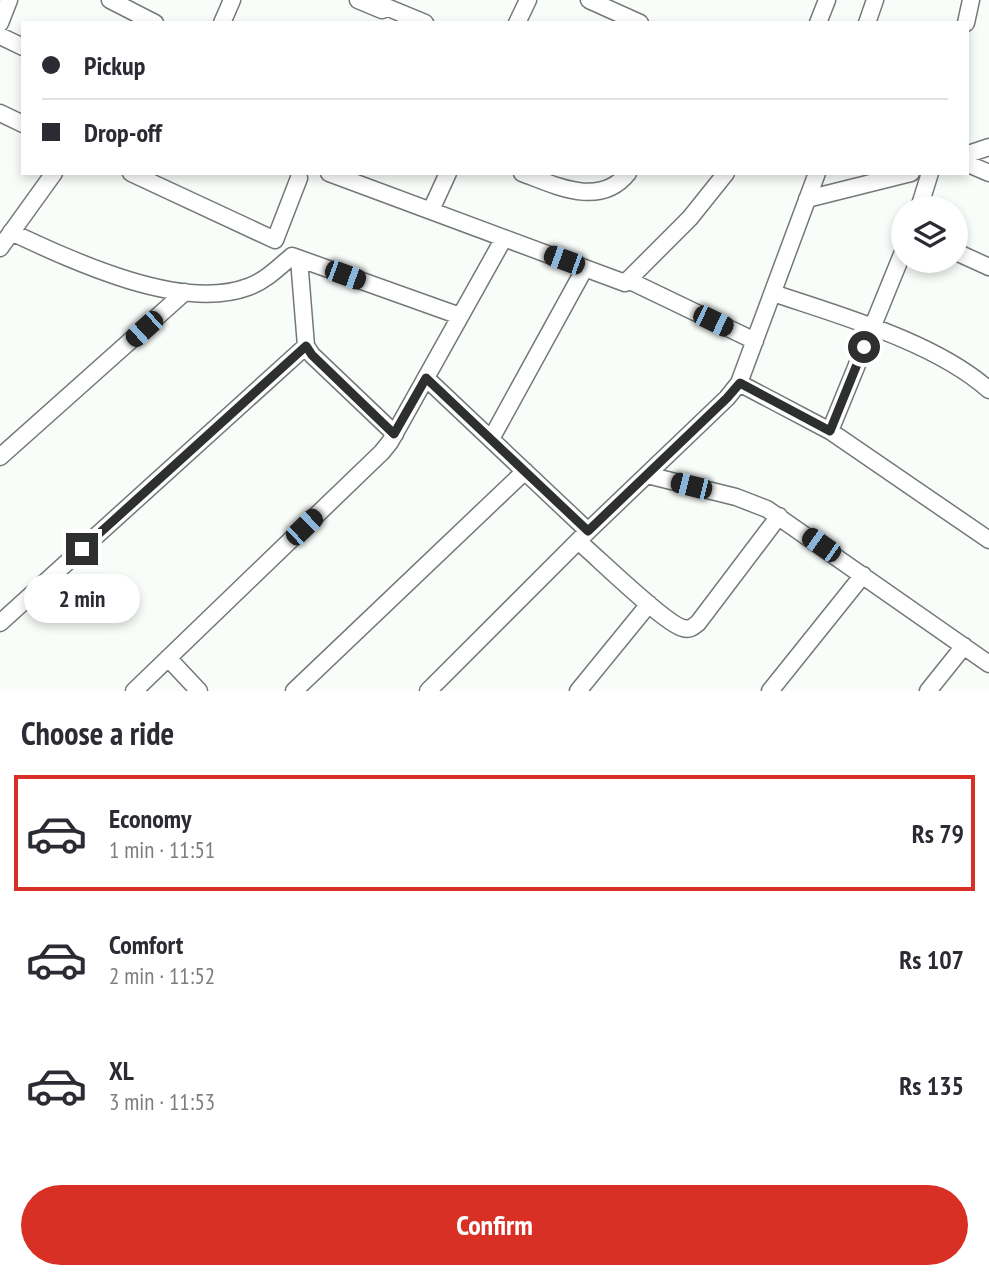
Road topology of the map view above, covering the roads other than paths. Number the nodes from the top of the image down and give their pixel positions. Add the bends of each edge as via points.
1 (9, 0) edge
2 (110, 0) edge
3 (232, 0) edge
4 (358, 0) edge
5 (528, 0) edge
6 (875, 0) edge
7 (971, 0) edge
8 (594, 1) edge
9 (824, 1) edge
10 (382, 10) edge
11 (151, 21) edge
12 (223, 21) edge
13 (418, 21) edge
14 (518, 21) edge
15 (636, 21) edge
16 (819, 21) edge
17 (868, 21) edge
18 (966, 21) edge
19 (0, 23) edge
20 (0, 36) edge
21 (21, 46) edge
22 (0, 113) edge
23 (21, 123) edge
24 (989, 147) edge
25 (969, 154) edge
26 (969, 164) edge
27 (989, 173) edge
28 (53, 175) edge
29 (134, 175) edge
30 (296, 175) edge
31 (335, 175) edge
32 (447, 175) edge
33 (528, 175) edge
34 (626, 175) edge
35 (724, 175) edge
36 (816, 175) edge
37 (903, 175) edge
38 (929, 175) edge
39 (923, 196) edge
40 (807, 199) junction
41 (431, 210) junction
42 (12, 232) junction
43 (504, 238) junction
44 (275, 240) junction
45 (0, 248) edge
46 (968, 257) edge
47 (296, 258) junction
48 (989, 267) edge
49 (585, 268) junction
50 (895, 273) edge
51 (628, 280) junction
52 (185, 292) junction
53 (773, 293) junction
54 (460, 316) junction
55 (873, 327) junction
56 (755, 341) junction
57 (306, 346) junction
58 (426, 378) junction
59 (740, 383) junction
60 (989, 390) edge
61 (830, 431) junction
62 (394, 434) junction
63 (491, 439) junction
64 (0, 457) edge
65 (525, 471) junction
66 (647, 475) junction
67 (779, 516) junction
68 (583, 536) junction
69 (989, 540) edge
70 (863, 575) junction
71 (649, 604) junction
72 (0, 623) edge
73 (964, 646) junction
74 (168, 658) junction
75 (989, 664) edge
76 (134, 691) edge
77 (199, 691) edge
78 (294, 691) edge
79 (428, 691) edge
80 (578, 691) edge
81 (770, 691) edge
82 (928, 691) edge

1 - 19 street
2 - 11 street
3 - 12 street
4 - 10 street
5 - 14 street
6 - 17 street
7 - 18 street
8 - 15 street
9 - 16 street
10 - 13 street
20 - 21 street
22 - 23 street
24 - 25 street
26 - 27 street
28 - 42 street
29 - 44 street
30 - 44 street
31 - 41 street
32 - 41 street
33 - 34 street via 592,193 606,191
35 - 51 street via 690,218
36 - 40 street
37 - 40 street
38 - 39 street
40 - 53 street
41 - 43 street
42 - 45 street
42 - 52 street via 102,272
43 - 49 street
43 - 54 street
44 - 47 street
46 - 48 street
47 - 52 street via 250,287 208,295
47 - 54 street
47 - 57 street
49 - 51 street via 625,283
49 - 63 street
50 - 55 street
51 - 56 street
52 - 64 street
53 - 55 street
53 - 56 street
54 - 58 street
55 - 60 street via 961,367
55 - 61 street
56 - 59 street
57 - 62 street
57 - 72 street
58 - 62 street
58 - 63 street
59 - 61 street
59 - 66 street
61 - 69 street
62 - 74 street via 382,452
63 - 65 street
65 - 68 street
65 - 78 street
66 - 67 street via 750,501
66 - 68 street
67 - 70 street
67 - 71 street via 698,623 680,628
68 - 71 street
68 - 79 street
70 - 73 street
70 - 81 street
71 - 80 street
73 - 75 street
73 - 82 street
74 - 76 street
74 - 77 street

